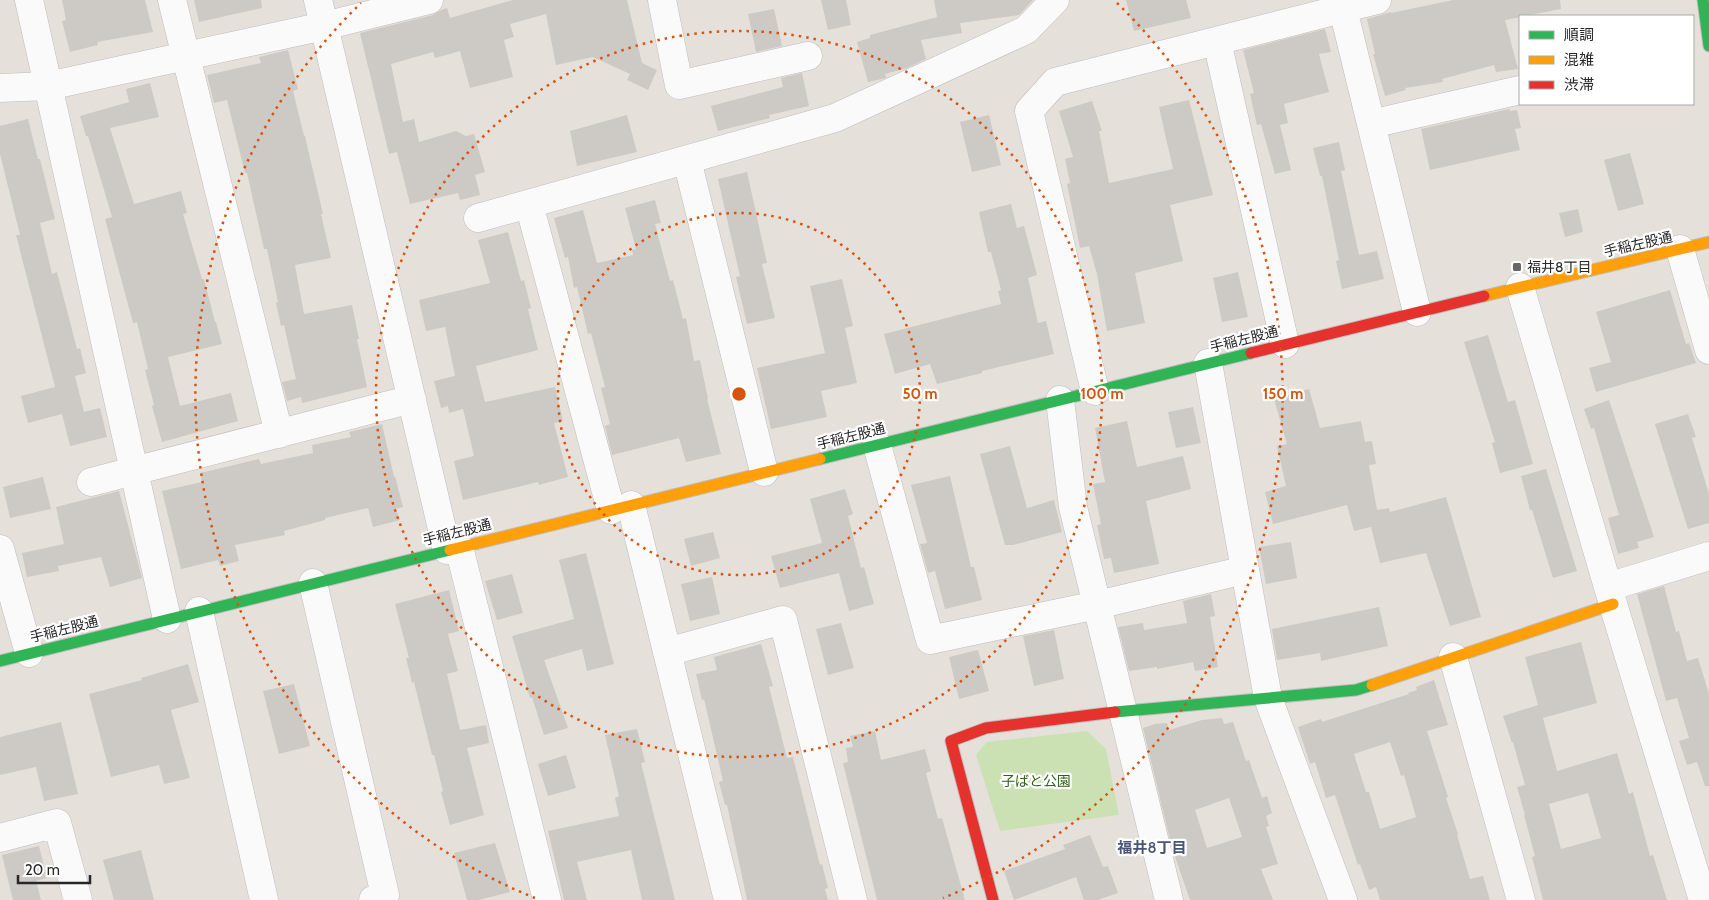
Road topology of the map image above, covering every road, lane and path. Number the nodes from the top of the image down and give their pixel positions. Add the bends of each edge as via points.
1 (29, 0) edge
2 (172, 0) edge
3 (429, 0) edge
4 (662, 0) edge
5 (1055, 0) edge
6 (1377, 0) edge
7 (1703, 0) edge
8 (1343, 9) junction
9 (321, 13) edge
10 (1217, 41) junction
11 (1709, 47) edge
12 (1694, 51) edge
13 (184, 56) junction
14 (808, 56) dead end
15 (48, 86) junction
16 (0, 88) edge
17 (1519, 90) edge
18 (1371, 124) junction
19 (686, 160) junction
20 (529, 204) junction
21 (478, 218) dead end
22 (1709, 242) edge
23 (1680, 249) junction
24 (1520, 287) junction
25 (1417, 312) junction
26 (1285, 344) junction
27 (1709, 350) edge
28 (1208, 363) junction
29 (1095, 391) junction
30 (412, 400) junction
31 (1060, 400) junction
32 (279, 434) junction
33 (876, 444) junction
34 (134, 472) junction
35 (764, 472) junction
36 (91, 482) dead end
37 (621, 507) junction
38 (0, 549) edge
39 (453, 549) junction
40 (1709, 556) edge
41 (1245, 570) junction
42 (313, 583) junction
43 (1610, 596) junction
44 (1097, 604) junction
45 (199, 611) junction
46 (167, 619) junction
47 (668, 652) junction
48 (30, 653) junction
49 (1453, 657) junction
50 (0, 661) edge
51 (1268, 698) junction
52 (1123, 711) junction
53 (0, 838) edge
54 (78, 900) edge
55 (264, 900) edge
56 (373, 900) edge
57 (547, 900) edge
58 (728, 900) edge
59 (853, 900) edge
60 (993, 900) edge
61 (1169, 900) edge
62 (1343, 900) edge
63 (1521, 900) edge
64 (1702, 900) edge

1 - 15 street
2 - 13 street
3 - 9 street
4 - 14 street via 679,85
5 - 19 street via 1026,30 835,118
6 - 8 street
7 - 11 main road
8 - 10 street
8 - 18 street
9 - 13 street
9 - 30 street
10 - 26 street
10 - 29 street via 1055,82 1029,111
11 - 12 street
13 - 15 street
13 - 32 street
15 - 16 street
15 - 34 street
17 - 18 street
18 - 25 street
19 - 20 street
19 - 35 street
20 - 21 street
20 - 37 street
22 - 23 main road, 手稲左股通
23 - 24 main road, 手稲左股通
23 - 27 street
24 - 25 main road, 手稲左股通
24 - 43 street
25 - 26 main road, 手稲左股通
26 - 28 main road, 手稲左股通
28 - 29 main road, 手稲左股通
28 - 41 street
29 - 31 main road, 手稲左股通
30 - 32 street
30 - 39 street
31 - 33 main road, 手稲左股通
31 - 44 street via 1074,507
32 - 34 street
33 - 35 main road, 手稲左股通
33 - 44 street via 930,640
34 - 36 street
34 - 46 street
35 - 37 main road, 手稲左股通
37 - 39 main road, 手稲左股通
37 - 47 street
38 - 48 street
39 - 42 main road, 手稲左股通
39 - 57 street
40 - 43 street
41 - 44 street
41 - 51 street
42 - 45 main road, 手稲左股通
42 - 56 street via 386,895
43 - 49 main road
43 - 64 street
44 - 52 street
45 - 46 main road, 手稲左股通
45 - 55 street
46 - 48 main road, 手稲左股通
47 - 58 street
47 - 59 street via 783,620
48 - 50 main road, 手稲左股通
49 - 51 main road via 1356,690
49 - 63 street
51 - 52 main road
51 - 62 street
52 - 60 main road via 986,728 950,742
52 - 61 street
53 - 54 street via 57,822

